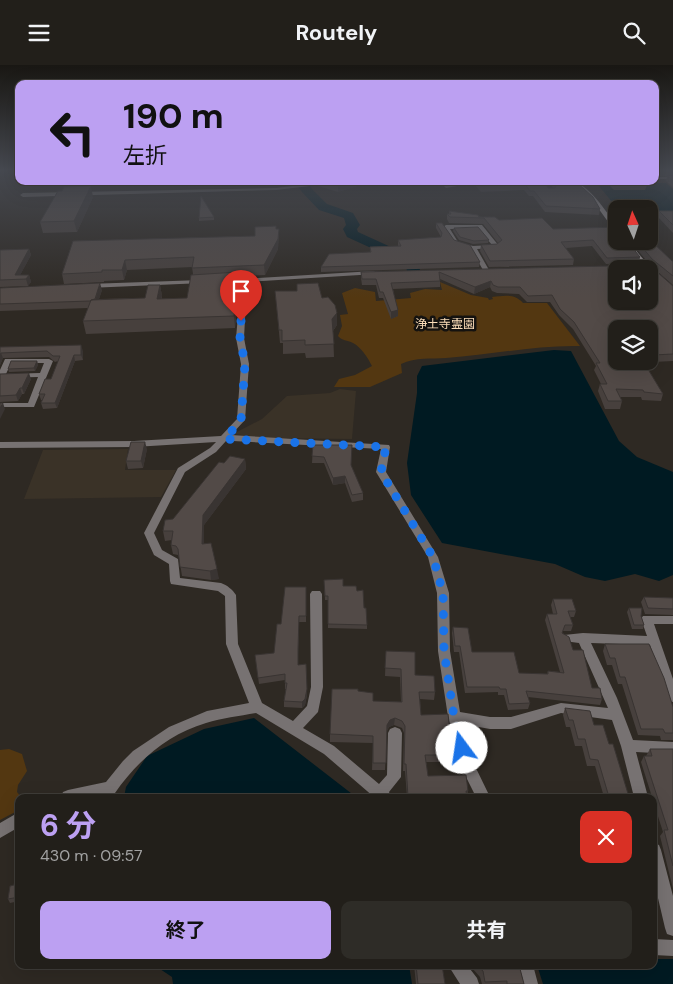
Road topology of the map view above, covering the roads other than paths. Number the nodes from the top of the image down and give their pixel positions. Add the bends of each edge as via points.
1 (474, 247) junction
2 (633, 250) edge
3 (641, 260) edge
4 (486, 270) junction
5 (494, 270) edge
6 (474, 271) edge
7 (378, 273) edge
8 (658, 277) edge
9 (244, 280) junction
10 (214, 281) edge
11 (204, 282) edge
12 (77, 287) edge
13 (673, 290) edge
14 (43, 375) junction
15 (0, 405) edge
16 (225, 439) junction
17 (0, 445) edge
18 (316, 594) dead end
19 (673, 620) edge
20 (568, 638) edge
21 (583, 639) junction
22 (654, 641) junction
23 (673, 697) edge
24 (257, 707) junction
25 (617, 715) junction
26 (454, 717) junction
27 (294, 729) junction
28 (395, 733) dead end
29 (628, 747) junction
30 (673, 748) edge
31 (82, 794) edge
32 (381, 794) edge
33 (383, 794) edge
34 (482, 794) edge
35 (640, 794) edge
36 (15, 822) edge
37 (0, 831) edge
38 (657, 861) edge
39 (673, 928) edge
40 (657, 947) edge
41 (673, 948) edge
42 (459, 969) edge
43 (526, 969) edge
44 (471, 984) edge
45 (530, 984) edge

1 - 1 street via 456,243 446,227 480,226 496,246
1 - 4 street
2 - 3 street
4 - 5 street
4 - 6 street
7 - 9 street
8 - 13 street
9 - 10 street
9 - 16 street via 240,338 245,364 241,420
11 - 12 street
14 - 14 street via 49,361 8,361 1,376
14 - 15 street via 31,405
16 - 17 street via 134,444
16 - 24 street via 182,470 149,533 158,552 174,561 175,581 221,587 230,595 232,644
16 - 26 street via 386,447 381,472 433,557 443,593 444,651
18 - 27 street via 317,687 313,708
19 - 22 street via 647,619
20 - 21 street
21 - 22 street
21 - 25 street
22 - 23 street
24 - 27 street
24 - 31 street via 200,719 150,743 122,769 110,788
25 - 26 street via 561,708 511,723
25 - 29 street
26 - 34 street via 466,763
27 - 32 street via 329,750
28 - 33 street via 394,777
29 - 30 street
29 - 35 street
36 - 37 street
38 - 39 street
40 - 41 street
42 - 44 street
43 - 45 street

